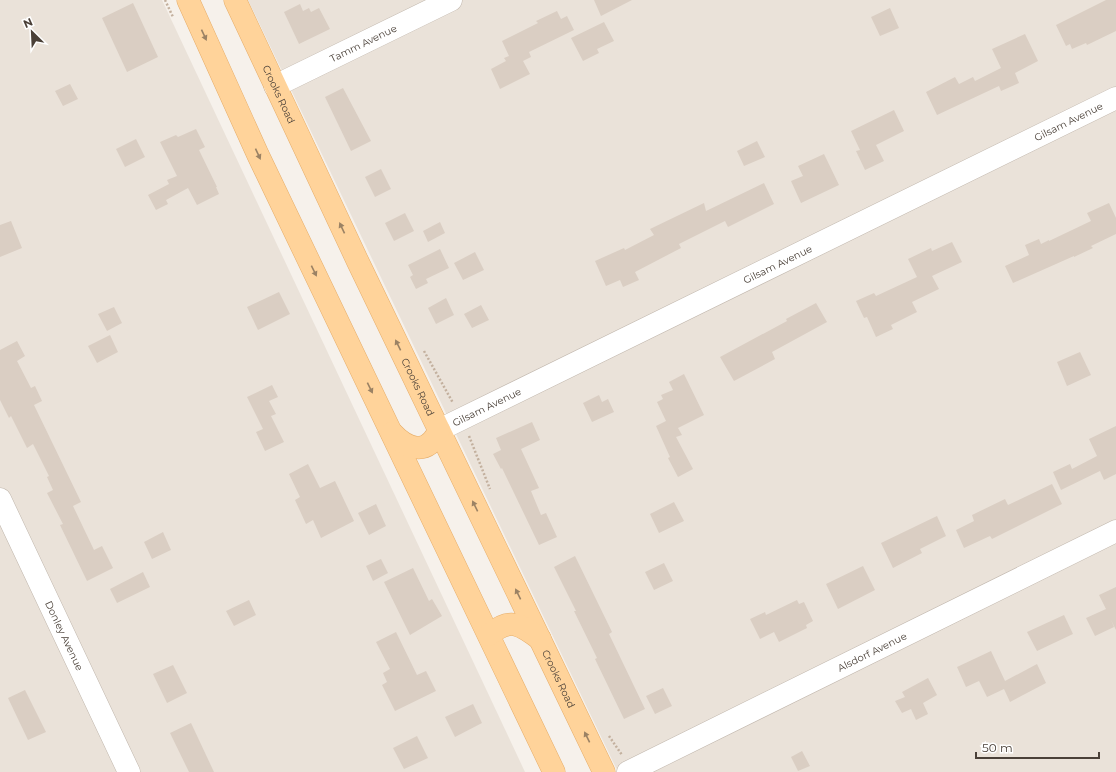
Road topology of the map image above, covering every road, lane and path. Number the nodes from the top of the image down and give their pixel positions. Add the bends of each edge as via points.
1 (188, 0) edge
2 (235, 0) edge
3 (451, 0) edge
4 (275, 86) junction
5 (1116, 98) edge
6 (439, 430) junction
7 (391, 432) junction
8 (468, 433) dead end
9 (472, 444) dead end
10 (0, 499) edge
11 (1116, 531) edge
12 (489, 635) junction
13 (540, 639) junction
14 (619, 749) dead end
15 (625, 764) edge
16 (129, 772) edge
17 (554, 772) edge
18 (604, 772) edge

1 -> 7 main road via 258,155
2 - 4 main road, Crooks Road
3 - 4 street, Tamm Avenue
6 -> 4 main road, Crooks Road
5 - 6 street, Gilsam Avenue
6 - 7 main road via 430,444 415,448 407,446
13 -> 6 main road, Crooks Road
7 - 12 main road
8 - 9 path
10 - 16 street, Donley Avenue
11 - 15 street, Alsdorf Avenue
12 - 13 main road via 503,626 512,624 524,626
12 - 17 main road
18 -> 13 main road, Crooks Road
14 - 15 path

